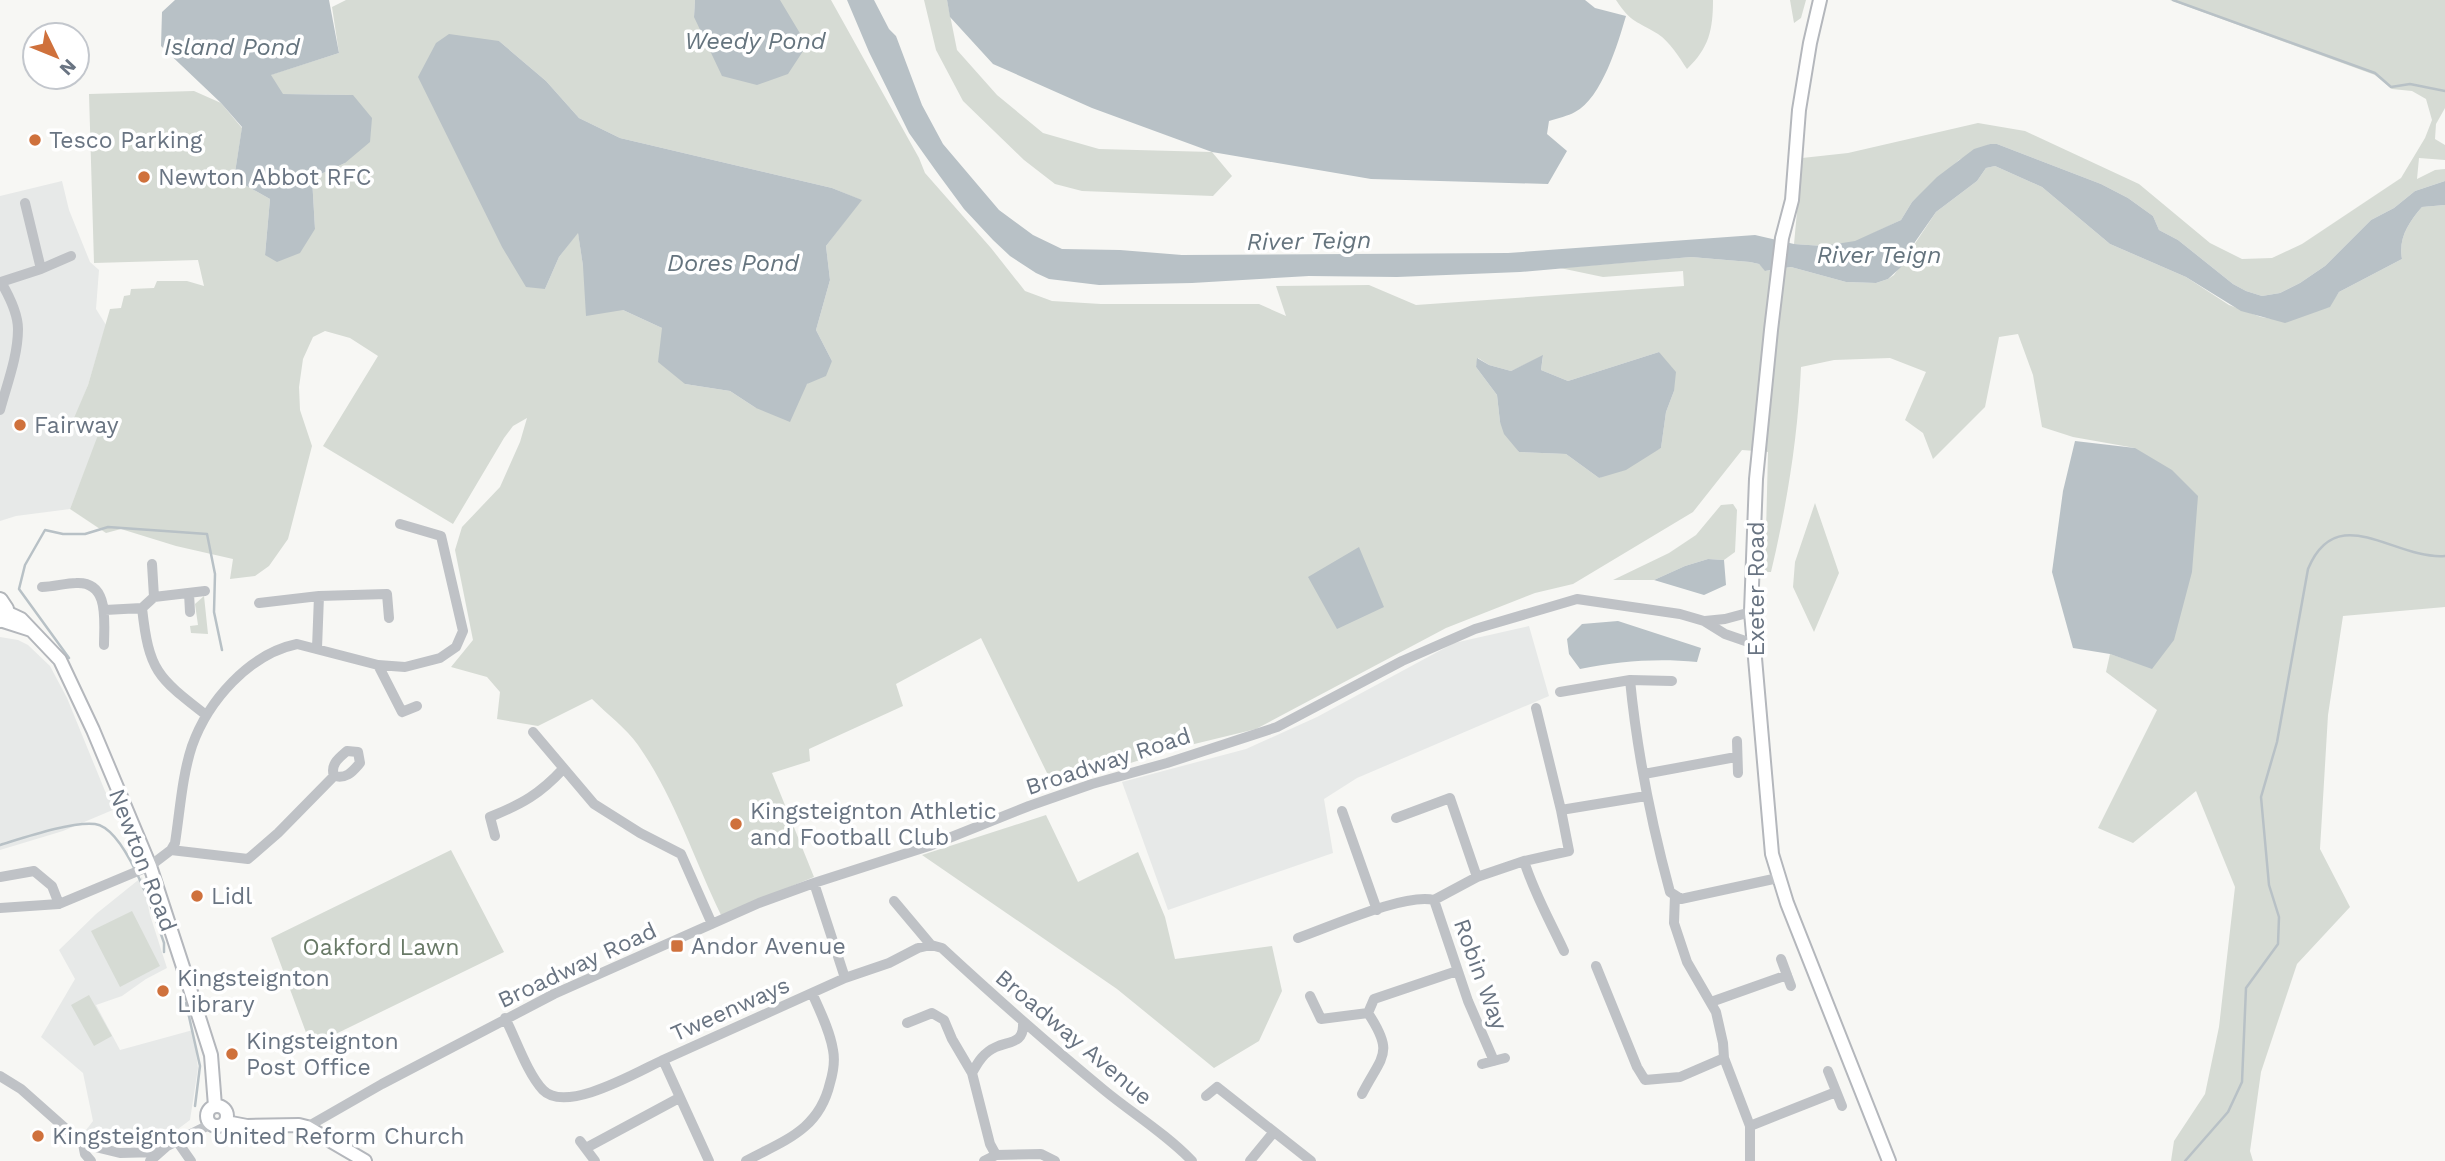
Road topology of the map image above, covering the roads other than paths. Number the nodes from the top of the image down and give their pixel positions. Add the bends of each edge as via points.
1 (1820, 0) edge
2 (25, 203) dead end
3 (71, 256) dead end
4 (41, 269) junction
5 (0, 282) edge
6 (0, 410) edge
7 (400, 524) dead end
8 (152, 564) dead end
9 (42, 587) dead end
10 (205, 591) dead end
11 (189, 593) junction
12 (319, 596) junction
13 (154, 597) junction
14 (259, 603) dead end
15 (142, 608) junction
16 (105, 610) junction
17 (2, 611) edge
18 (190, 612) dead end
19 (1751, 612) junction
20 (389, 618) dead end
21 (1704, 621) junction
22 (1754, 643) junction
23 (104, 645) dead end
24 (317, 648) junction
25 (377, 666) junction
26 (1630, 680) junction
27 (1672, 681) dead end
28 (1560, 692) dead end
29 (417, 706) dead end
30 (1536, 708) dead end
31 (206, 715) junction
32 (533, 732) dead end
33 (1737, 741) dead end
34 (1736, 757) junction
35 (563, 769) junction
36 (1738, 773) dead end
37 (1644, 774) junction
38 (334, 776) dead end
39 (1646, 796) junction
40 (1561, 810) junction
41 (1342, 811) dead end
42 (1396, 818) dead end
43 (495, 836) dead end
44 (171, 850) junction
45 (1524, 861) junction
46 (145, 868) junction
47 (0, 877) edge
48 (1477, 877) junction
49 (1778, 878) junction
50 (814, 883) junction
51 (1675, 895) junction
52 (1434, 900) junction
53 (894, 901) dead end
54 (59, 904) junction
55 (0, 908) edge
56 (1377, 910) junction
57 (712, 924) junction
58 (1298, 938) dead end
59 (931, 945) junction
60 (1564, 951) dead end
61 (1781, 959) dead end
62 (1596, 966) dead end
63 (1457, 971) junction
64 (1787, 975) junction
65 (845, 978) junction
66 (1791, 986) dead end
67 (813, 993) junction
68 (1310, 996) dead end
69 (1711, 1002) junction
70 (1368, 1013) junction
71 (505, 1018) junction
72 (907, 1023) dead end
73 (1024, 1024) junction
74 (1505, 1058) dead end
75 (1724, 1058) junction
76 (663, 1060) junction
77 (1494, 1061) junction
78 (1482, 1064) dead end
79 (1828, 1071) dead end
80 (972, 1073) junction
81 (0, 1076) edge
82 (1836, 1092) junction
83 (1362, 1094) dead end
84 (1206, 1096) dead end
85 (679, 1098) junction
86 (215, 1106) junction
87 (1842, 1107) dead end
88 (226, 1122) junction
89 (211, 1124) junction
90 (1750, 1126) junction
91 (307, 1127) junction
92 (1273, 1133) junction
93 (177, 1141) junction
94 (83, 1144) junction
95 (158, 1153) junction
96 (996, 1155) junction
97 (91, 1161) edge
98 (150, 1161) edge
99 (191, 1161) edge
100 (365, 1161) edge
101 (595, 1161) edge
102 (709, 1161) edge
103 (746, 1161) edge
104 (984, 1161) edge
105 (1055, 1161) edge
106 (1192, 1161) edge
107 (1250, 1161) edge
108 (1311, 1161) edge
109 (1750, 1161) edge
110 (1889, 1161) edge

1 - 19 street, Exeter Road via 1799,110 1792,200 1782,238 1756,479
2 - 4 street
3 - 4 street
4 - 5 street
5 - 6 street via 19,327
7 - 25 street via 441,536 463,631 456,648 440,658 405,667
8 - 13 street
9 - 16 street via 89,584
10 - 11 street
11 - 13 street
11 - 18 street
12 - 14 street
12 - 20 street via 387,594
12 - 24 street
13 - 15 street
15 - 16 street
15 - 31 street via 155,667 170,687
16 - 23 street
17 - 46 street, Newton Road via 21,618 68,672
19 - 21 street, Broadway Road
19 - 22 street, Exeter Road
21 - 22 street, Broadway Road
21 - 50 street, Broadway Road via 1577,599 1518,616 1402,660 1277,727 1091,784 929,846
22 - 49 street, Exeter Road via 1764,780
24 - 25 street
24 - 31 street via 297,644 260,659 234,680
25 - 29 street via 402,712
26 - 27 street
26 - 28 street
26 - 37 street
30 - 40 street, Robin Way
31 - 44 street via 191,748
32 - 35 street
33 - 34 street
34 - 36 street
34 - 37 street
35 - 43 street via 546,788 490,817
35 - 57 street via 613,818 681,854
37 - 39 street
38 - 44 street via 248,859
39 - 40 street
39 - 51 street via 1670,892
40 - 45 street, Robin Way via 1569,851
41 - 56 street
42 - 48 street via 1450,798
44 - 46 street
45 - 48 street, Robin Way
45 - 60 street
46 - 54 street
46 - 86 street, Newton Road via 209,1050
47 - 54 street via 34,871 52,887
48 - 52 street, Robin Way
49 - 51 street via 1681,899
49 - 110 street, Exeter Road
50 - 57 street, Broadway Road
50 - 65 street
51 - 69 street via 1674,923 1687,962
52 - 56 street, Robin Way via 1421,897
52 - 63 street, Robin Way
53 - 59 street, Broadway Avenue
54 - 55 street
56 - 58 street
57 - 71 street, Broadway Road
59 - 65 street
59 - 73 street, Broadway Avenue via 942,948
61 - 64 street
62 - 75 street via 1645,1080 1681,1077
63 - 70 street via 1374,999
63 - 77 street, Robin Way
64 - 66 street
64 - 69 street
65 - 67 street, Tweenways
67 - 76 street, Tweenways
67 - 103 street, Tweenways via 834,1051 826,1101 798,1133
68 - 70 street via 1321,1019
69 - 75 street
70 - 83 street via 1385,1046
71 - 76 street, Tweenways via 537,1082 556,1098 587,1094
71 - 91 street, Broadway Road
72 - 80 street via 932,1013 944,1020
73 - 80 street via 1016,1042 987,1052
73 - 106 street, Broadway Avenue
74 - 77 street
75 - 90 street
76 - 85 street
77 - 78 street
79 - 82 street
80 - 96 street
81 - 94 street
82 - 87 street
82 - 90 street
84 - 92 street via 1217,1087
85 - 101 street via 583,1145
85 - 102 street
86 - 88 street via 226,1112
86 - 89 street via 207,1115
88 - 89 street
88 - 91 street
89 - 93 street
90 - 109 street
91 - 100 street
92 - 107 street
92 - 108 street
93 - 95 street
93 - 99 street
94 - 95 street via 120,1153
94 - 97 street
95 - 98 street
96 - 104 street
96 - 105 street via 1041,1154

